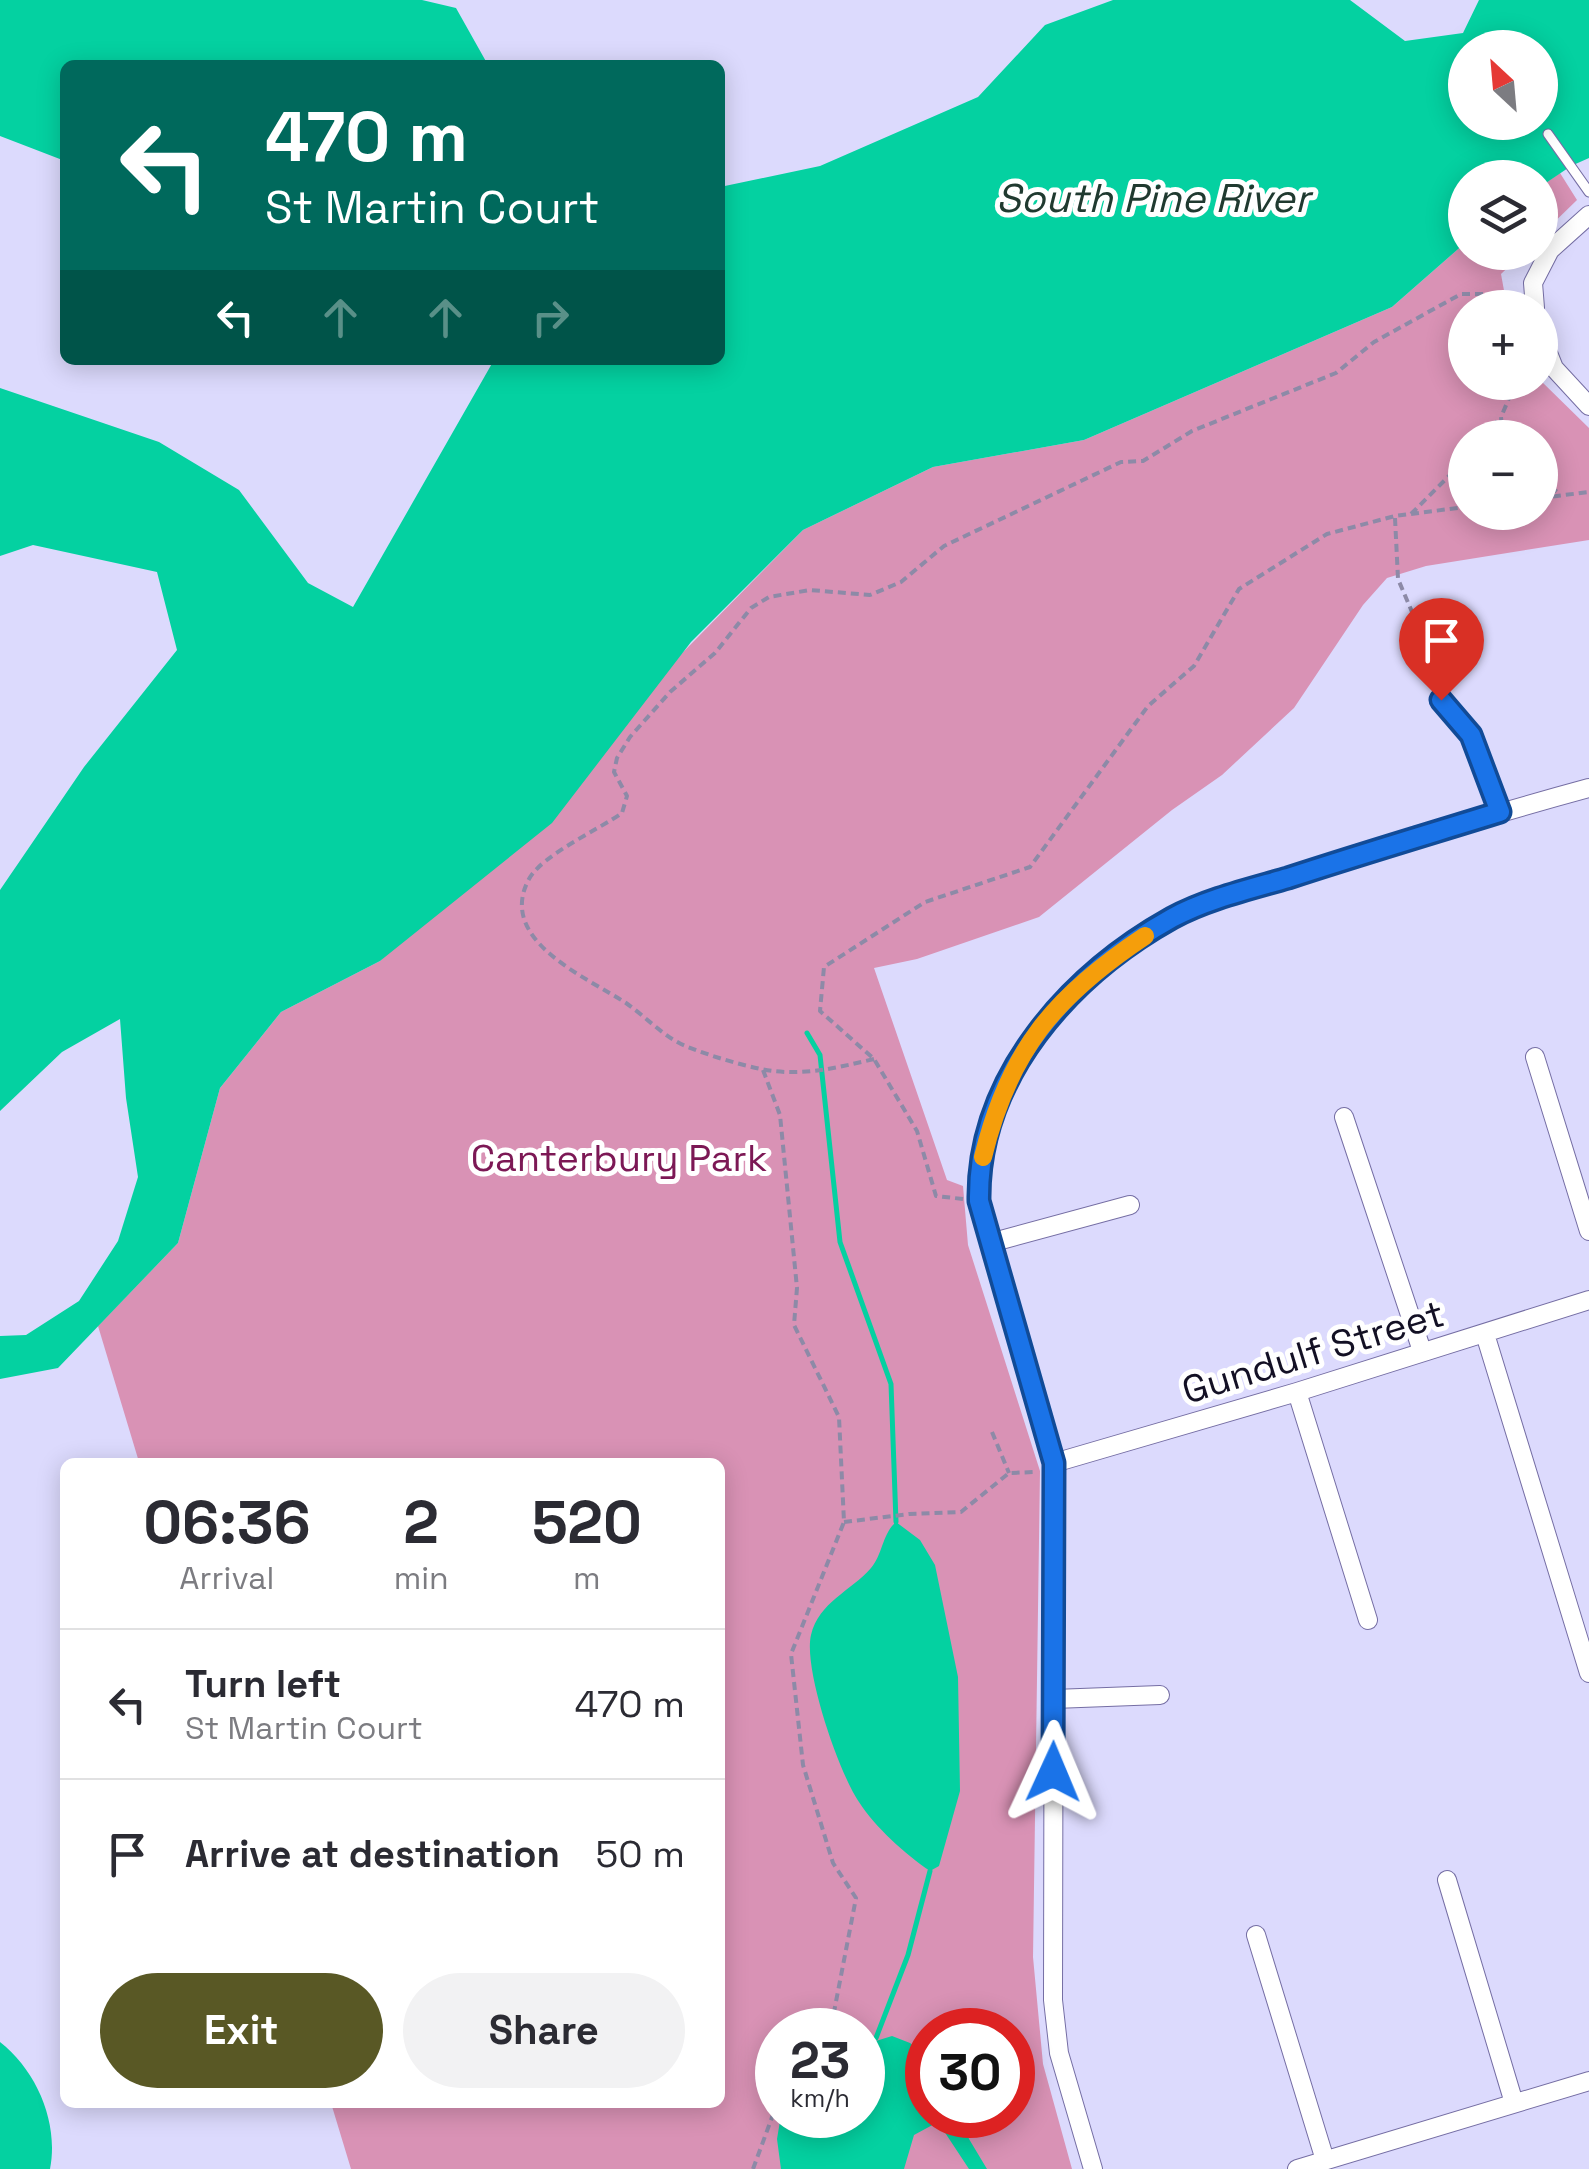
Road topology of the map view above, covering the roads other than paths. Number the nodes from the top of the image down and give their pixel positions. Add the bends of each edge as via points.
1 (1552, 140) edge
2 (1589, 192) edge
3 (1589, 215) edge
4 (1534, 290) edge
5 (1558, 372) edge
6 (1589, 406) edge
7 (1441, 700) road end
8 (1589, 788) edge
9 (1500, 812) junction
10 (1535, 1057) dead end
11 (1344, 1118) dead end
12 (1130, 1205) dead end
13 (1589, 1231) edge
14 (990, 1243) junction
15 (1589, 1300) edge
16 (1485, 1334) junction
17 (1422, 1352) junction
18 (1297, 1392) junction
19 (1046, 1467) junction
20 (1368, 1620) dead end
21 (1589, 1673) edge
22 (1160, 1695) dead end
23 (1054, 1699) junction
24 (1447, 1880) dead end
25 (1256, 1936) dead end
26 (1589, 2081) edge
27 (1514, 2103) junction
28 (1326, 2160) junction
29 (1093, 2169) edge
30 (1298, 2169) edge

1 - 2 lane
3 - 4 street via 1550,250
5 - 6 street
7 - 9 street via 1471,735
8 - 9 street
9 - 14 street via 1174,917 1078,986 1013,1068 987,1139 978,1174
10 - 13 street
11 - 17 street
12 - 14 street
14 - 19 street
15 - 16 street, Gundulf Street
16 - 17 street, Gundulf Street
16 - 21 street
17 - 18 street, Gundulf Street
18 - 19 street, Gundulf Street
18 - 20 street
19 - 23 street
22 - 23 street
23 - 29 street via 1053,2000 1060,2052
24 - 27 street
25 - 28 street
26 - 27 street
27 - 28 street
28 - 30 street

